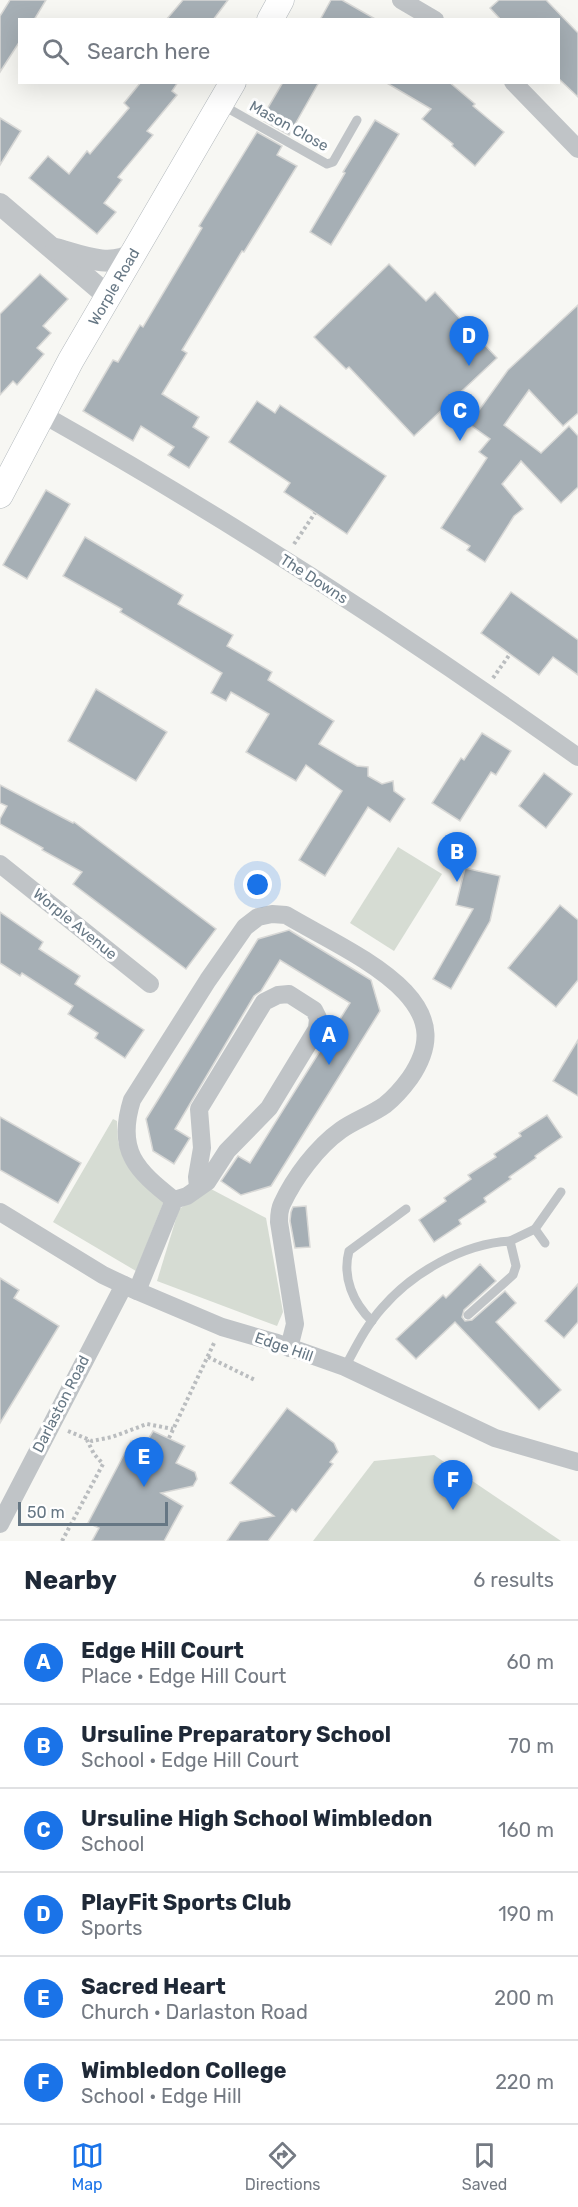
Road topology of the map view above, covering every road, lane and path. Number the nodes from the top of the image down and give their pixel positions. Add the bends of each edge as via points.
1 (281, 0) edge
2 (401, 0) edge
3 (271, 18) edge
4 (432, 18) edge
5 (232, 84) edge
6 (515, 84) edge
7 (220, 105) junction
8 (357, 120) dead end
9 (578, 149) edge
10 (0, 204) edge
11 (49, 247) junction
12 (134, 253) junction
13 (109, 297) junction
14 (42, 414) junction
15 (0, 495) edge
16 (315, 513) dead end
17 (284, 559) junction
18 (510, 654) dead end
19 (483, 690) junction
20 (578, 757) edge
21 (0, 864) edge
22 (150, 984) dead end
23 (198, 1187) junction
24 (561, 1191) dead end
25 (174, 1200) junction
26 (406, 1209) dead end
27 (0, 1212) edge
28 (535, 1229) junction
29 (510, 1241) junction
30 (545, 1243) dead end
31 (130, 1288) junction
32 (468, 1315) dead end
33 (372, 1321) junction
34 (222, 1327) junction
35 (289, 1348) junction
36 (208, 1357) junction
37 (345, 1367) junction
38 (255, 1380) dead end
39 (173, 1429) junction
40 (68, 1431) dead end
41 (169, 1438) dead end
42 (87, 1440) junction
43 (578, 1462) edge
44 (0, 1524) edge
45 (62, 1541) edge

1 - 3 main road
2 - 4 street
5 - 7 main road, Worple Road
6 - 9 street
7 - 8 lane, Mason Close via 327,164 333,162
7 - 12 main road, Worple Road
10 - 11 street
11 - 12 street via 115,261
11 - 13 street
12 - 13 main road, Worple Road
13 - 14 main road, Worple Road
14 - 15 main road, Worple Road
14 - 17 street, The Downs
16 - 17 path
17 - 19 street, The Downs
18 - 19 path
19 - 20 street, The Downs
21 - 22 street, Worple Avenue
23 - 23 street via 202,1148 199,1109 264,1002 289,994 314,1010 317,1029 269,1108 233,1144 207,1182
23 - 25 street
24 - 28 lane
25 - 31 street, Darlaston Road
25 - 35 street via 145,1178 132,1158 126,1138 127,1115 132,1100 245,927 258,917 286,915 373,966 405,992 425,1026 426,1045 416,1068 399,1093 340,1131 319,1151 280,1207 295,1324
26 - 33 lane via 349,1251 346,1270 352,1297
27 - 31 street, Edge Hill
28 - 29 lane
28 - 30 lane
29 - 32 lane via 516,1266 513,1275
29 - 33 lane via 491,1242 427,1270 402,1289
31 - 34 street, Edge Hill
31 - 44 street, Darlaston Road
33 - 37 lane
34 - 35 street, Edge Hill
34 - 36 path
35 - 37 street, Edge Hill
36 - 38 path
36 - 39 path
37 - 43 street, Edge Hill via 495,1437
39 - 41 path
39 - 42 path via 147,1424 112,1437
40 - 42 path
42 - 45 path via 103,1464

